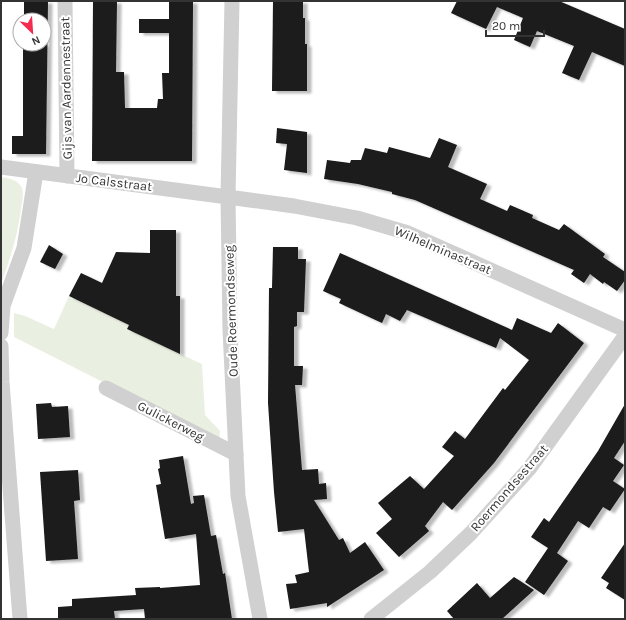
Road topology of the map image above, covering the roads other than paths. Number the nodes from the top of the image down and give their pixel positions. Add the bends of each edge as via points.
1 (65, 1) edge
2 (232, 1) edge
3 (1, 167) edge
4 (36, 172) junction
5 (67, 176) junction
6 (228, 197) junction
7 (625, 330) edge
8 (1, 333) edge
9 (625, 336) edge
10 (1, 346) edge
11 (106, 388) dead end
12 (236, 454) junction
13 (20, 619) edge
14 (260, 619) edge
15 (371, 619) edge

1 - 5 street, Gijs van Aardennestraat
2 - 6 street, Oude Roermondseweg
3 - 4 street, Jo Calsstraat
4 - 5 street, Jo Calsstraat
4 - 8 street via 24,248 3,306
5 - 6 street, Jo Calsstraat
6 - 7 street, Wilhelminastraat via 358,218 408,233
6 - 12 street, Oude Roermondseweg via 230,330
9 - 15 street, Roermondsestraat via 529,469 430,572
10 - 13 street
11 - 12 street, Gulickerweg
12 - 14 street, Oude Roermondseweg via 238,496

